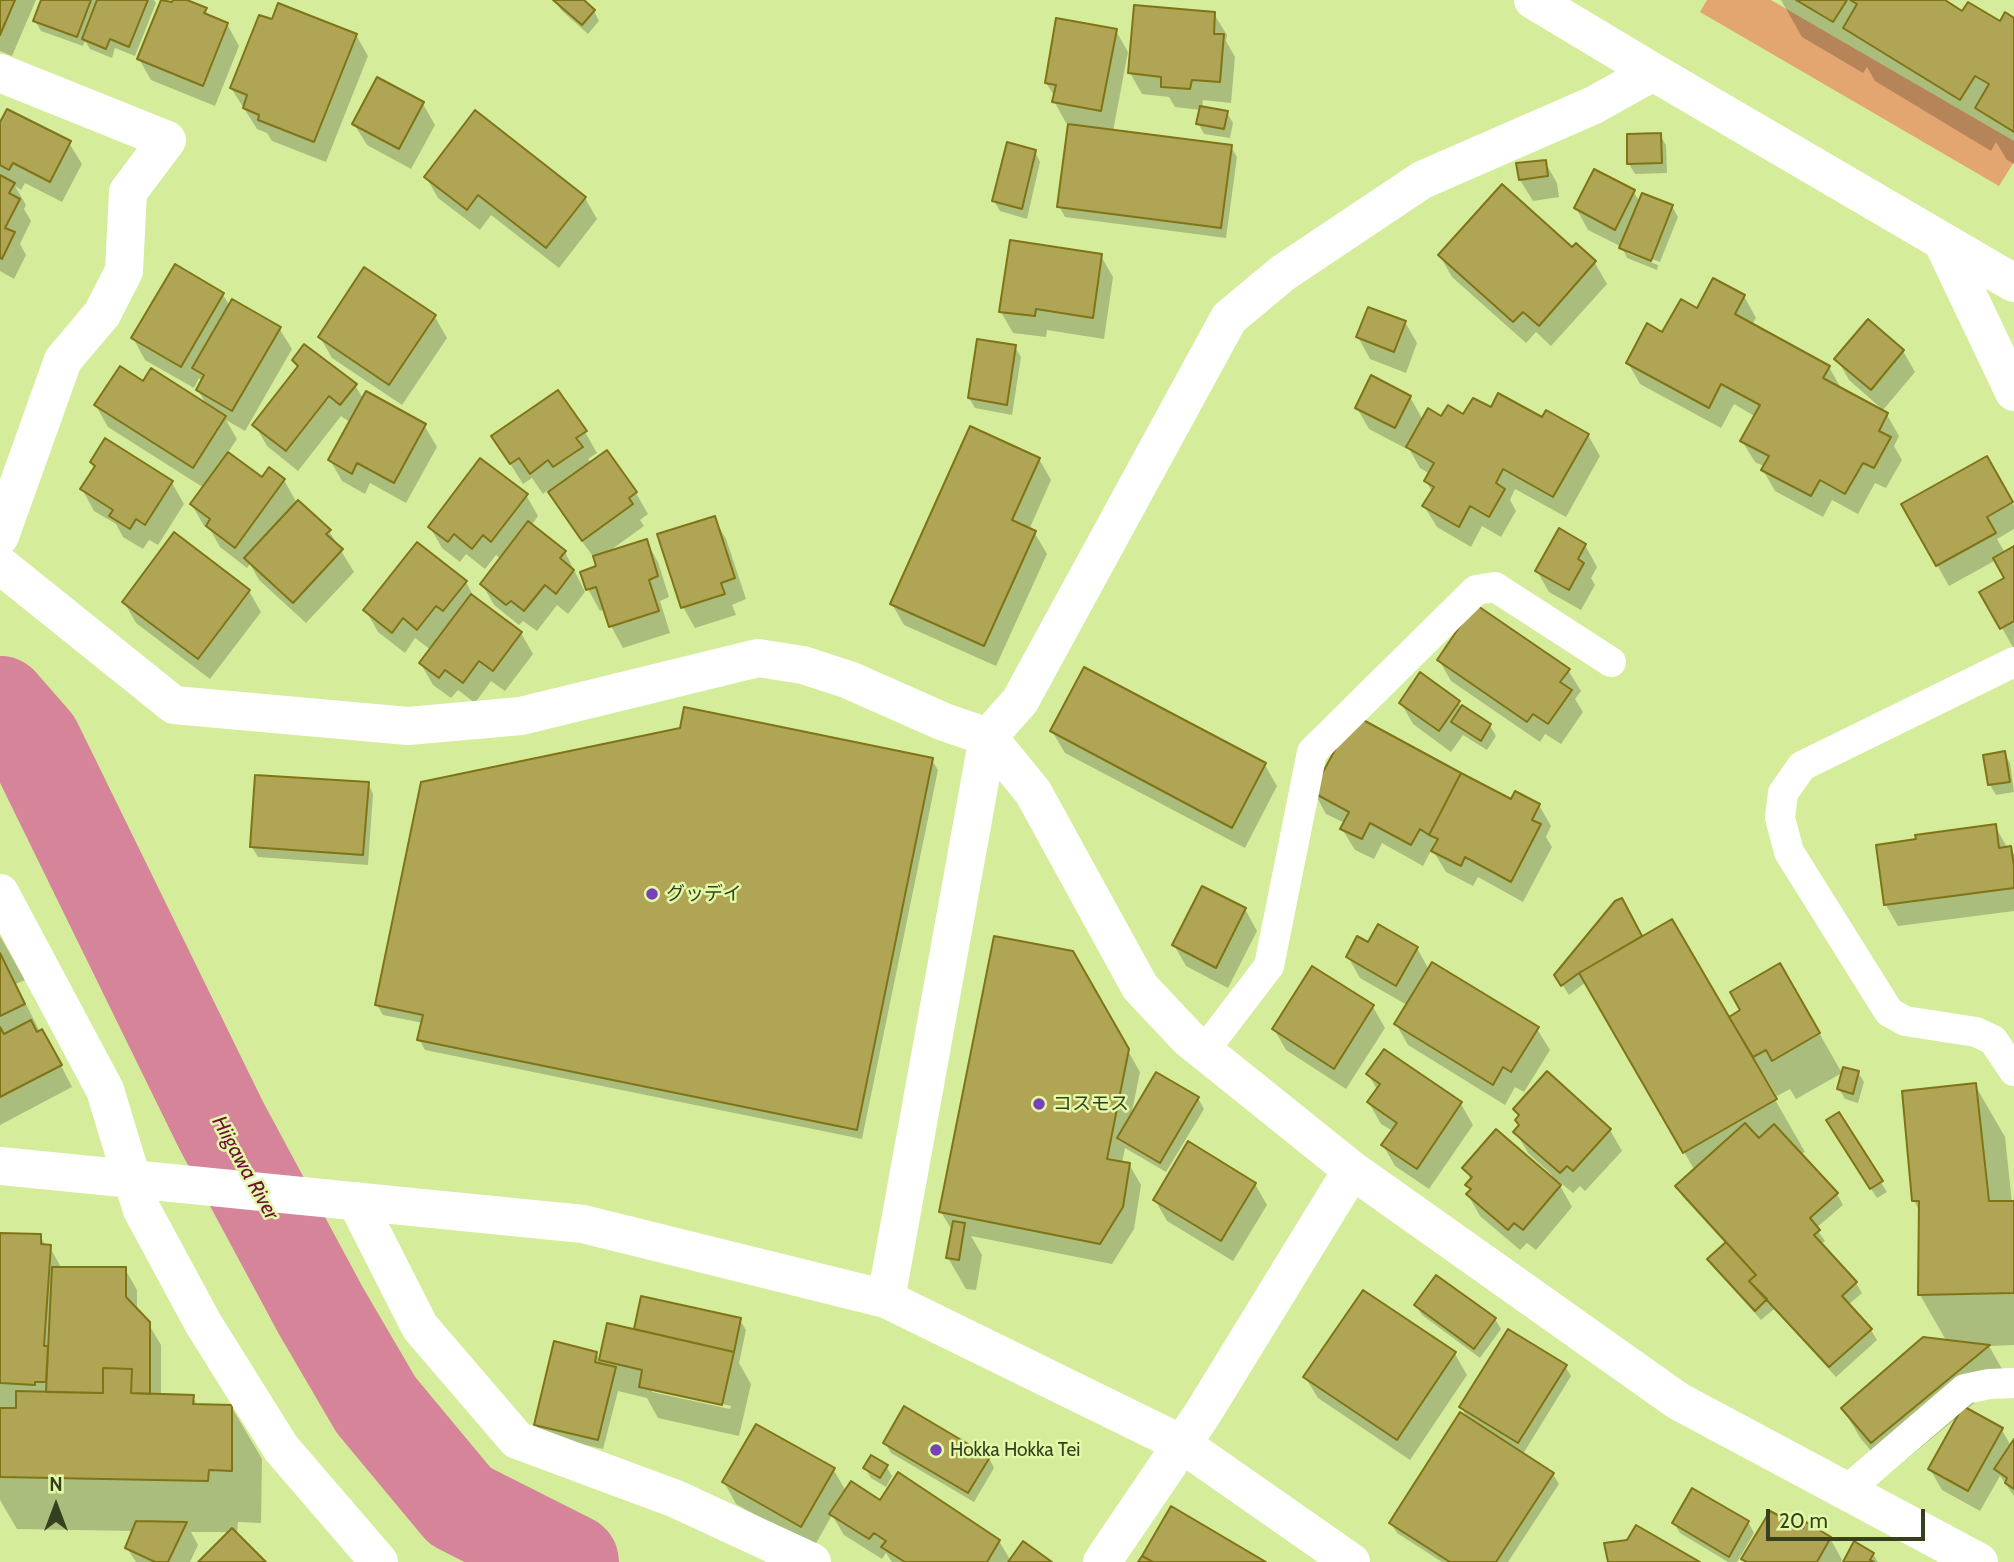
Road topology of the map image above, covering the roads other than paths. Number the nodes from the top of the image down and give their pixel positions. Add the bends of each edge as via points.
1 (1534, 0) edge
2 (1653, 72) junction
3 (0, 73) edge
4 (1943, 243) junction
5 (2014, 283) edge
6 (2014, 392) edge
7 (0, 536) edge
8 (0, 565) edge
9 (1611, 662) dead end
10 (2014, 662) edge
11 (988, 737) junction
12 (0, 893) edge
13 (1204, 1051) junction
14 (2014, 1071) edge
15 (0, 1166) edge
16 (1352, 1170) junction
17 (132, 1179) junction
18 (356, 1200) junction
19 (886, 1298) junction
20 (2014, 1383) edge
21 (1182, 1444) junction
22 (1846, 1491) junction
23 (379, 1562) edge
24 (812, 1562) edge
25 (1102, 1562) edge
26 (1351, 1562) edge
27 (1979, 1562) edge

1 - 2 street
2 - 4 street
2 - 11 street via 1594,105 1422,180 1283,273 1229,318 1020,701
3 - 7 street via 167,141 128,192 124,271 102,314 63,360
4 - 5 street
4 - 6 street
8 - 11 street via 174,705 408,726 521,716 758,658 803,665 849,680
9 - 13 lane via 1495,587 1476,590 1312,752 1269,966
10 - 14 lane via 1802,766 1783,793 1780,818 1789,852 1889,1012 1905,1021 1976,1032 1993,1040
11 - 13 street via 1033,792 1140,987
11 - 19 street
12 - 17 street via 105,1090
13 - 16 street
15 - 17 street
16 - 21 street
16 - 22 street via 1678,1401
17 - 18 street
17 - 23 street via 142,1210 203,1323 281,1448
18 - 19 street via 583,1224
18 - 24 street via 420,1327 517,1440 676,1499
19 - 21 street
20 - 22 lane via 1965,1389
21 - 25 street
21 - 26 street
22 - 27 street

